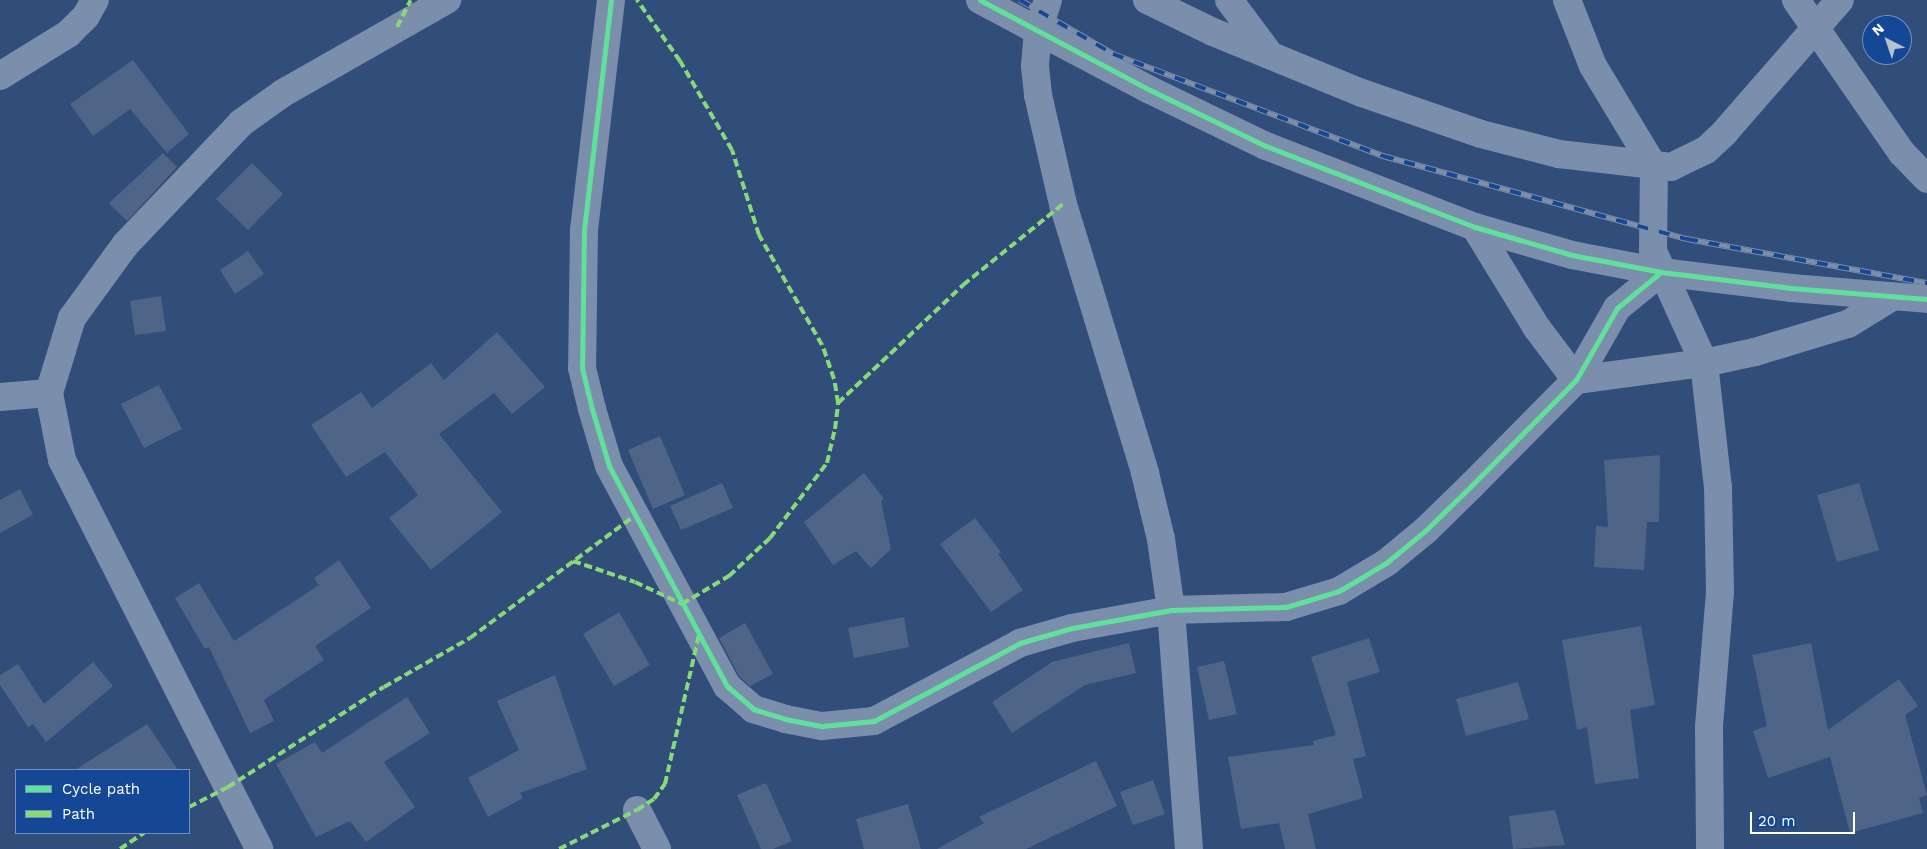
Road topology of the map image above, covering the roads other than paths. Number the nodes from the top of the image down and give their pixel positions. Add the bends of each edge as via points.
1 (95, 0) edge
2 (447, 0) edge
3 (611, 0) edge
4 (980, 0) edge
5 (1048, 0) edge
6 (1147, 0) edge
7 (1229, 0) edge
8 (1567, 0) edge
9 (1796, 0) edge
10 (1840, 0) edge
11 (1815, 27) junction
12 (1038, 31) junction
13 (1271, 56) junction
14 (0, 76) edge
15 (1654, 167) junction
16 (1927, 179) edge
17 (1475, 227) junction
18 (1660, 272) junction
19 (1892, 297) junction
20 (1927, 299) edge
21 (1704, 363) junction
22 (1576, 380) junction
23 (49, 393) junction
24 (0, 397) edge
25 (1171, 610) junction
26 (637, 810) dead end
27 (259, 849) edge
28 (657, 849) edge
29 (1189, 849) edge
30 (1710, 849) edge

1 - 14 street via 86,16 68,34
2 - 23 street via 283,93 240,123 208,154 125,245 72,318
3 - 25 street via 584,230 582,368 609,466 727,686 753,709 785,719 822,726 874,721 1020,644 1072,628
4 - 12 street
5 - 12 street
6 - 13 street
7 - 13 street
8 - 15 street via 1575,27 1594,66
9 - 11 street
10 - 11 street
11 - 15 street via 1706,150 1671,168
11 - 16 street via 1902,153
12 - 17 street via 1266,146
12 - 25 street via 1035,66 1038,95 1061,195 1145,472 1161,539
13 - 15 street via 1362,93 1481,134 1559,154
15 - 18 street via 1651,228 1653,251
17 - 18 street via 1572,255
17 - 22 street via 1537,328
18 - 19 street
18 - 21 street
18 - 22 street via 1617,308
19 - 20 street
19 - 21 street via 1848,324 1755,352
21 - 22 street
21 - 30 street via 1718,487 1720,592 1708,728
22 - 25 street via 1426,530 1386,563 1340,590 1286,607
23 - 24 street
23 - 27 street via 62,460
25 - 29 street
26 - 28 street

